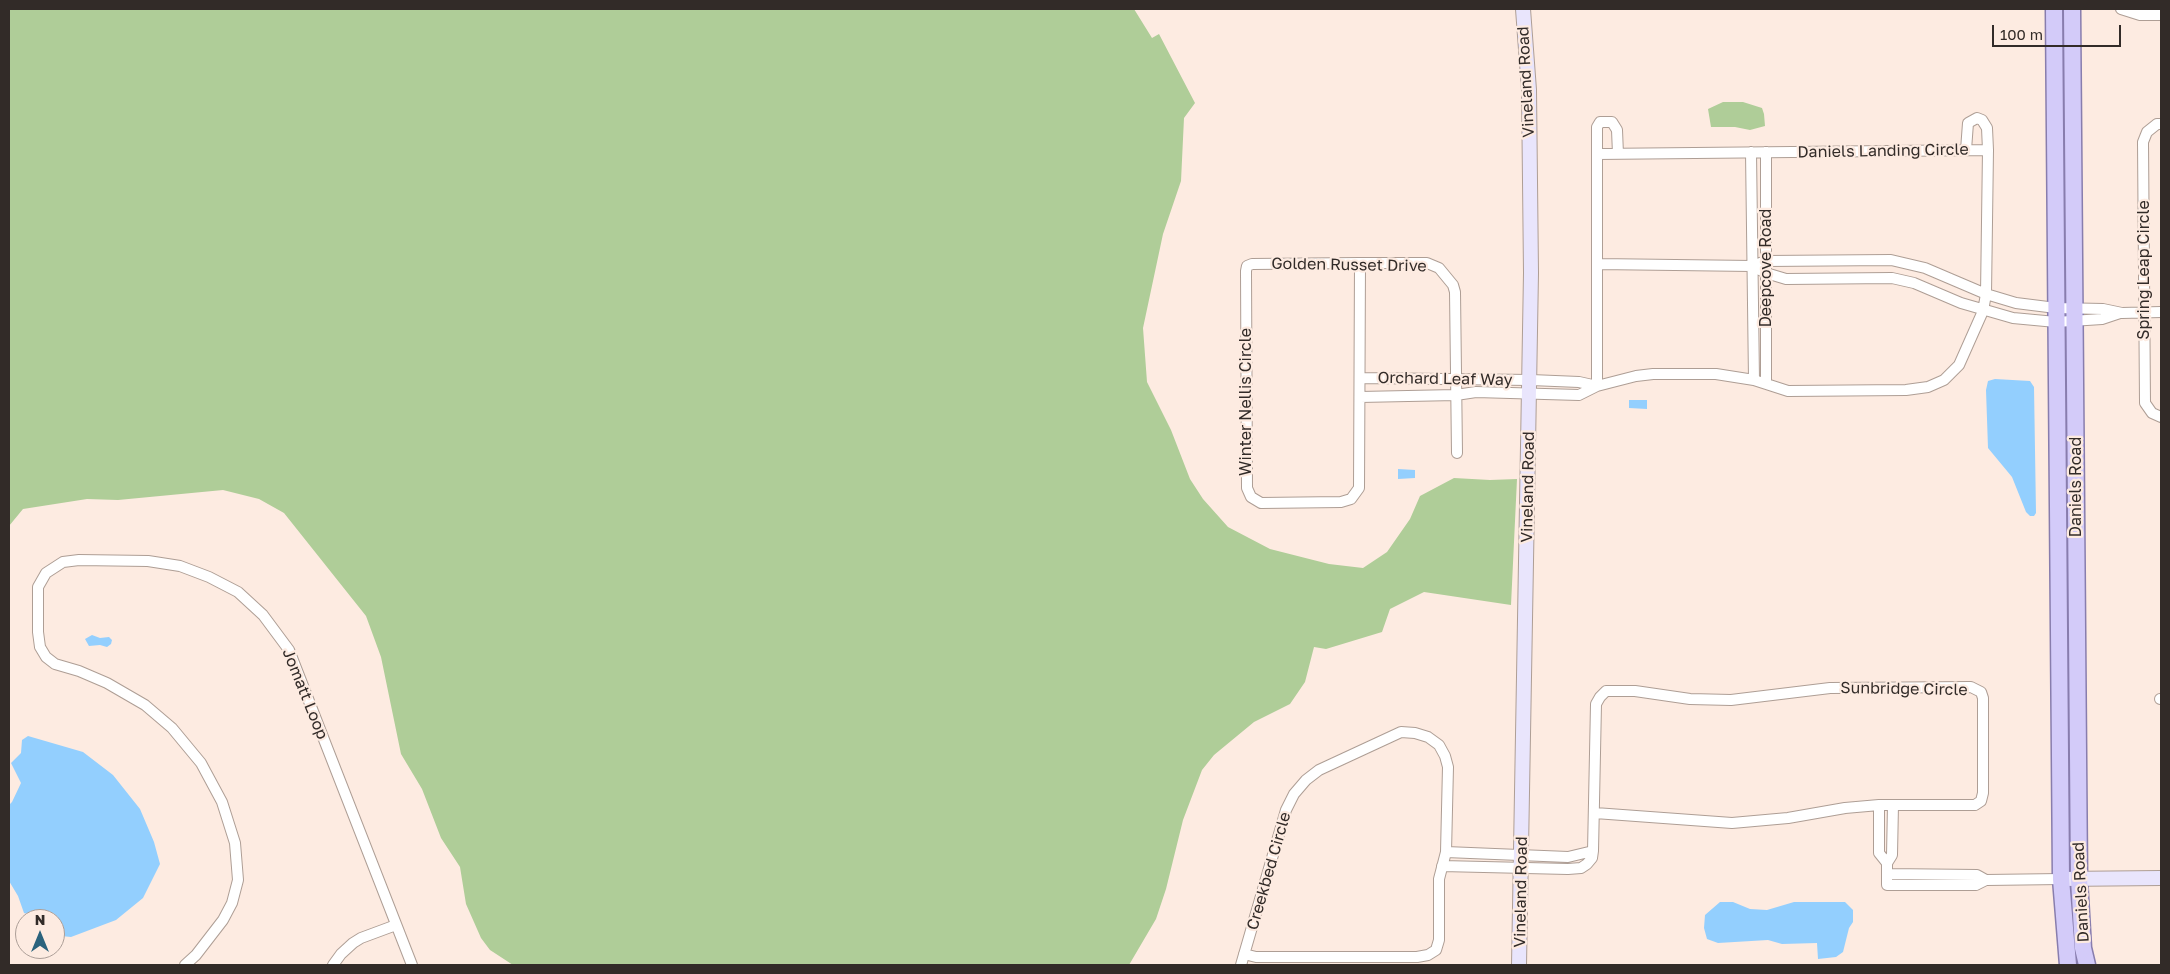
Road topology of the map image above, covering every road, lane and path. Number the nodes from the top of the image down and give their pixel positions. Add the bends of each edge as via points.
1 (1523, 9) edge
2 (2054, 9) edge
3 (2072, 9) edge
4 (2121, 9) edge
5 (2161, 15) edge
6 (2161, 124) edge
7 (1966, 150) junction
8 (1988, 150) junction
9 (1750, 152) junction
10 (1766, 152) junction
11 (1597, 154) junction
12 (1618, 154) junction
13 (1766, 261) junction
14 (1360, 263) junction
15 (1598, 264) junction
16 (1248, 266) joint
17 (1752, 266) junction
18 (1766, 273) junction
19 (1986, 294) junction
20 (2016, 303) junction
21 (1983, 311) junction
22 (2145, 312) junction
23 (2161, 312) edge
24 (2075, 314) junction
25 (2056, 315) junction
26 (2013, 318) junction
27 (1360, 378) junction
28 (1457, 379) junction
29 (1485, 380) junction
30 (1754, 380) junction
31 (1569, 382) junction
32 (1766, 384) junction
33 (1597, 386) junction
34 (1530, 387) junction
35 (1485, 392) junction
36 (1569, 394) junction
37 (1456, 395) junction
38 (1360, 396) junction
39 (2161, 417) edge
40 (1457, 454) dead end
41 (1879, 805) junction
42 (1893, 805) junction
43 (1595, 813) junction
44 (1593, 851) junction
45 (1446, 852) junction
46 (1568, 857) junction
47 (1521, 861) junction
48 (1887, 863) junction
49 (1442, 866) junction
50 (1568, 869) junction
51 (1887, 874) junction
52 (2161, 878) edge
53 (2061, 879) junction
54 (2079, 879) junction
55 (1986, 880) junction
56 (396, 925) junction
57 (1244, 954) junction
58 (185, 965) edge
59 (333, 965) edge
60 (412, 965) edge
61 (1241, 965) edge
62 (1519, 965) edge
63 (2068, 965) edge
64 (2087, 965) edge

1 - 34 main road, Vineland Road via 1529,90
2 - 25 main road, Daniels Road
3 - 24 main road, Daniels Road
4 - 5 street via 2140,15
6 - 22 street, Spring Leap Circle via 2147,132 2143,142
7 - 8 street, Daniels Landing Circle
7 - 8 street via 1968,123 1977,118 1987,128
7 - 10 street, Daniels Landing Circle
8 - 19 street, Daniels Landing Circle
9 - 10 street, Daniels Landing Circle
9 - 12 street, Daniels Landing Circle
9 - 17 street, Deepcove Road
10 - 13 street, Deepcove Road
11 - 12 street, Daniels Landing Circle
11 - 12 street via 1597,127 1600,122 1612,122 1617,130
11 - 15 street
13 - 17 street
13 - 18 street, Deepcove Road
13 - 19 street via 1892,260 1910,263
14 - 16 street, Golden Russet Drive
14 - 27 street, Winter Nellis Circle
14 - 28 street, Golden Russet Drive via 1427,262 1439,268 1455,292
15 - 17 street
15 - 33 street
16 - 38 street, Winter Nellis Circle via 1247,488 1252,497 1261,503 1341,502 1351,499 1360,488
17 - 18 street
17 - 30 street, Deepcove Road
18 - 21 street via 1786,279 1892,278 1914,283
18 - 32 street, Deepcove Road
19 - 20 street
19 - 21 street, Daniels Landing Circle
20 - 25 street
20 - 26 street
21 - 26 street
21 - 32 street, Daniels Landing Circle via 1959,365 1944,380 1928,387 1788,391
22 - 23 street
22 - 24 street via 2122,313 2102,319
22 - 39 street, Spring Leap Circle via 2145,403 2152,413
24 - 25 street
24 - 25 street
24 - 54 main road, Daniels Road
25 - 26 street
25 - 53 main road, Daniels Road
27 - 28 street, Orchard Leaf Way
27 - 38 street, Winter Nellis Circle
28 - 29 street, Orchard Leaf Way
28 - 37 street, Golden Russet Drive
29 - 34 street, Orchard Leaf Way
29 - 35 street
30 - 32 street, Daniels Landing Circle
30 - 33 street, Daniels Landing Circle via 1716,374 1653,374
31 - 33 street, Daniels Landing Circle
31 - 34 street, Daniels Landing Circle
31 - 36 street
33 - 36 street, Daniels Landing Circle via 1579,395
34 - 35 street, Orchard Leaf Way
34 - 36 street, Daniels Landing Circle
34 - 47 main road, Vineland Road
35 - 37 street, Orchard Leaf Way
37 - 38 street, Orchard Leaf Way
37 - 40 street, Golden Russet Drive
41 - 42 street, Sunbridge Circle
41 - 43 street, Sunbridge Circle via 1732,823
41 - 48 street via 1879,853
42 - 43 street, Sunbridge Circle via 1975,805 1981,801 1980,692 1971,687 1830,688 1730,700 1606,691 1596,704
42 - 48 street via 1892,855
43 - 44 street, Sunbridge Circle
44 - 46 street
44 - 50 street via 1587,864
45 - 47 street
45 - 49 street, Creekbed Circle
45 - 57 street, Creekbed Circle via 1448,767 1439,745 1428,736 1401,732 1319,770 1294,794 1286,810
46 - 47 street
46 - 50 street
47 - 49 street
47 - 50 street
47 - 62 main road, Vineland Road
48 - 51 street
49 - 57 street, Creekbed Circle via 1439,940 1436,950 1428,955 1256,957
51 - 55 street via 1977,875
51 - 55 street via 1887,885 1976,885
52 - 54 main road
53 - 54 main road
53 - 55 street
53 - 63 main road, Daniels Road
54 - 64 main road, Daniels Road
56 - 58 street, Jomatt Loop via 289,650 263,615 238,592 210,576 180,566 148,561 63,562 46,573 38,587 38,632 40,647 46,657 55,664 107,683 145,705 172,728 201,764 222,802 235,843 238,880 232,903 223,920
56 - 59 street via 353,943
56 - 60 street, Jomatt Loop
57 - 61 street, Creekbed Circle

